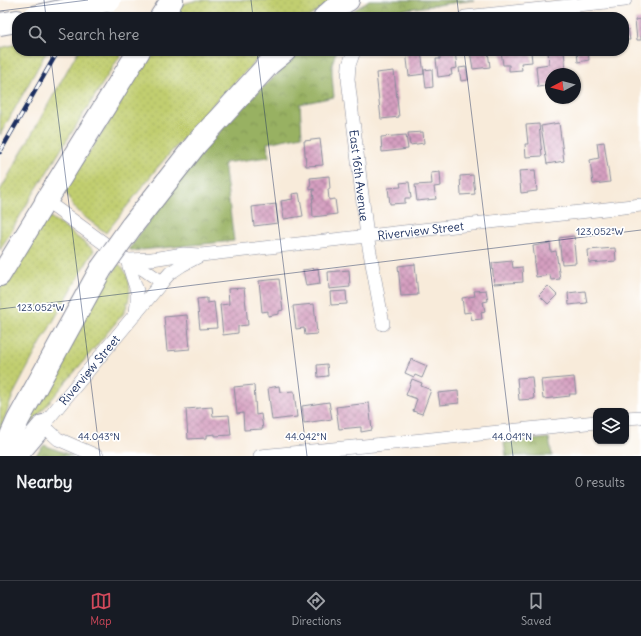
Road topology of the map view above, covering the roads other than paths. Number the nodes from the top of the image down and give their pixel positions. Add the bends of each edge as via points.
1 (110, 0) edge
2 (172, 0) edge
3 (348, 0) edge
4 (625, 0) edge
5 (56, 12) edge
6 (164, 12) edge
7 (330, 12) edge
8 (512, 12) edge
9 (12, 22) edge
10 (0, 24) edge
11 (136, 56) edge
12 (278, 56) edge
13 (352, 56) edge
14 (46, 201) junction
15 (641, 205) edge
16 (367, 236) junction
17 (201, 255) junction
18 (128, 260) junction
19 (0, 276) edge
20 (162, 282) junction
21 (136, 314) junction
22 (383, 324) dead end
23 (641, 417) edge
24 (629, 418) edge
25 (593, 422) edge
26 (43, 425) junction
27 (2, 456) edge
28 (17, 456) edge
29 (97, 456) edge
30 (260, 456) edge

1 - 5 highway, bridge
2 - 6 highway
3 - 7 highway
4 - 8 street
9 - 10 highway
11 - 14 highway
12 - 27 highway, bridge via 197,143 101,269 22,413
13 - 16 street, East 16th Avenue via 348,79
14 - 18 street
14 - 19 main road
15 - 16 street, Riverview Street
16 - 17 street, Riverview Street
16 - 22 street, East 16th Avenue
17 - 18 street, Riverview Street via 184,254 152,260
17 - 20 street, Riverview Street via 170,273
18 - 20 street
18 - 21 street via 137,291
20 - 21 street, Riverview Street
21 - 26 street, Riverview Street
23 - 24 street
25 - 30 street
26 - 28 main road
26 - 29 street via 58,439

